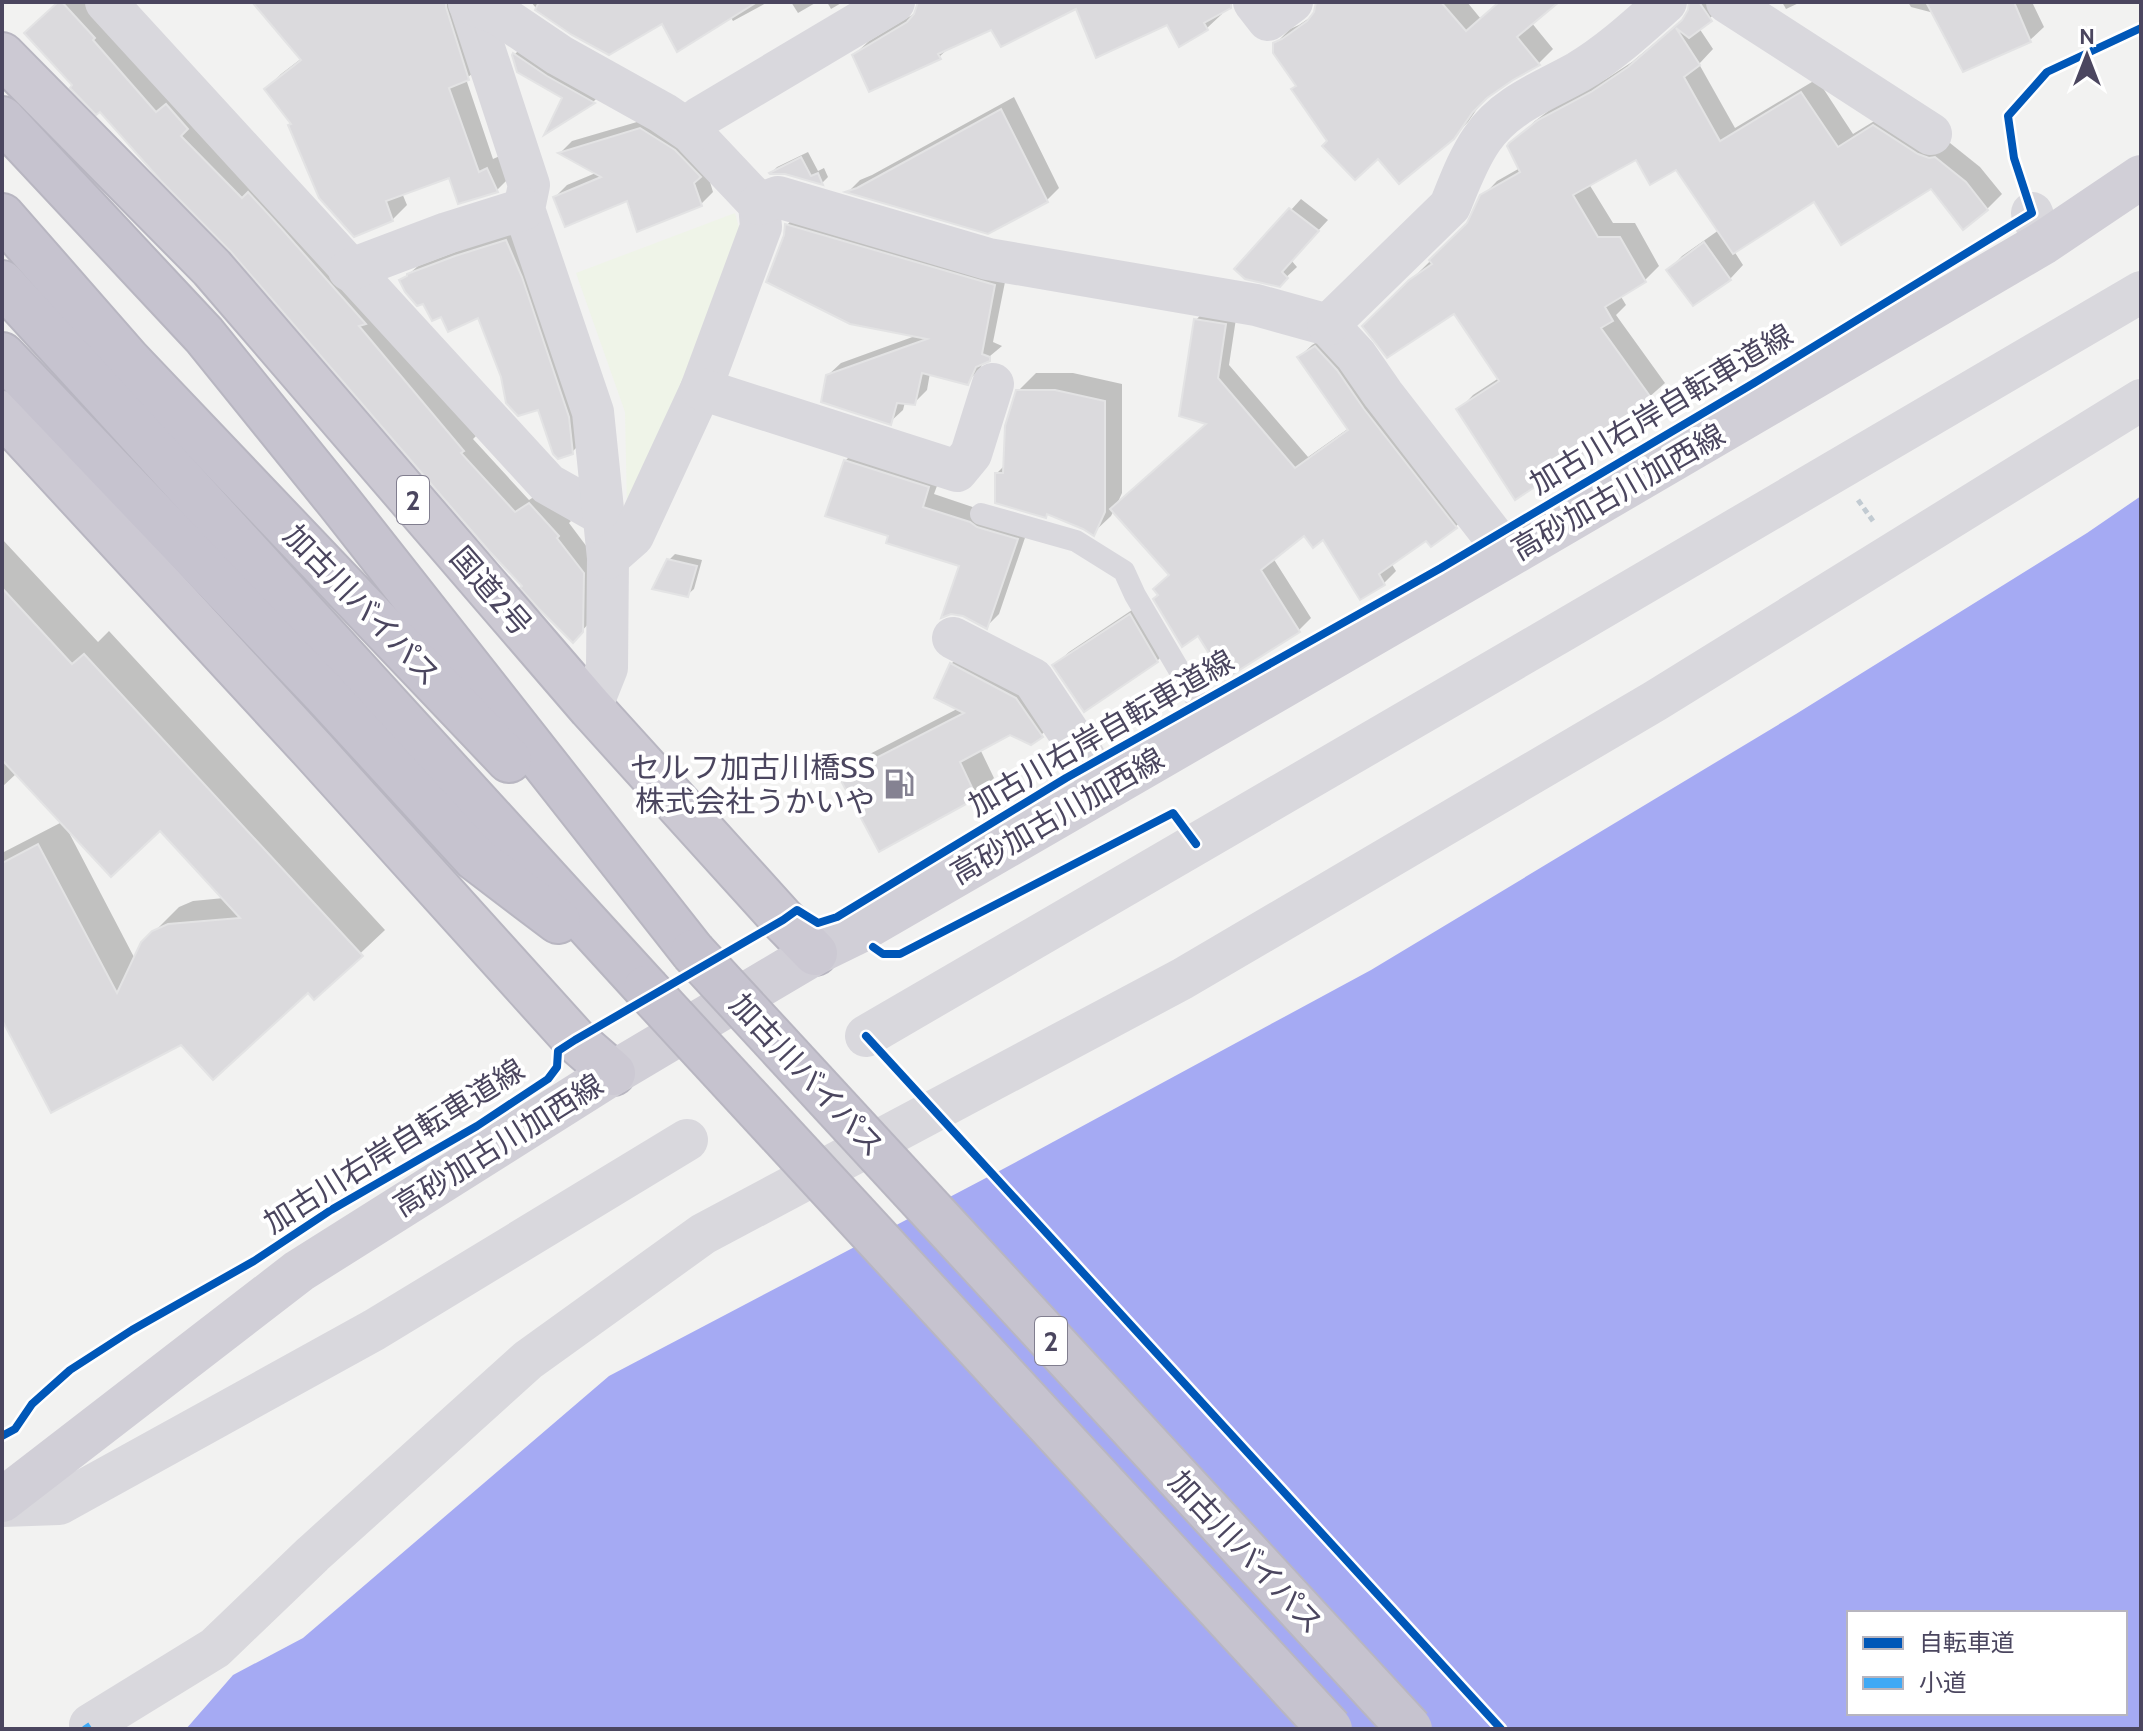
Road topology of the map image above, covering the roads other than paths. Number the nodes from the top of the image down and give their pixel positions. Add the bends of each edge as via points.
1 (106, 2) edge
2 (469, 2) edge
3 (894, 2) edge
4 (1254, 2) edge
5 (1292, 2) edge
6 (1666, 2) edge
7 (1727, 2) edge
8 (2, 55) edge
9 (2, 119) edge
10 (691, 132) junction
11 (1931, 134) dead end
12 (2141, 177) edge
13 (759, 204) junction
14 (524, 209) junction
15 (2, 216) edge
16 (349, 270) junction
17 (2, 283) edge
18 (2141, 292) edge
19 (1328, 325) junction
20 (2, 355) edge
21 (993, 384) dead end
22 (701, 389) junction
23 (2141, 400) edge
24 (2, 413) edge
25 (981, 514) dead end
26 (603, 515) junction
27 (1506, 557) junction
28 (608, 558) junction
29 (953, 638) dead end
30 (591, 708) junction
31 (1212, 726) junction
32 (1103, 790) junction
33 (693, 952) junction
34 (815, 953) junction
35 (646, 988) junction
36 (866, 1036) dead end
37 (613, 1073) junction
38 (687, 1140) dead end
39 (2, 1503) edge
40 (90, 1725) dead end
41 (1330, 1729) edge
42 (1410, 1729) edge

1 - 16 street
2 - 10 street via 500,15
2 - 14 street via 529,185
3 - 10 street via 699,118
4 - 5 street via 1268,20
6 - 19 street via 1580,70 1517,104 1482,137 1450,206
7 - 11 street
8 - 30 highway, 国道2号 / 2 via 212,268
9 - 33 highway via 204,335
10 - 13 street
12 - 27 main road, 高砂加古川加西線 via 2037,228
13 - 19 street via 778,197 988,259 1256,305
13 - 22 street via 761,227
14 - 16 street
14 - 26 street via 593,412
15 - 33 highway, 加古川バイパス / 2 via 128,360
16 - 26 street via 548,484
17 - 35 highway, 加古川バイパス / 2
18 - 36 street
19 - 27 street
20 - 35 highway via 475,858
21 - 22 street via 971,454 957,471
22 - 28 street via 633,536
23 - 40 street via 1655,701 1182,979 703,1234 528,1360 215,1648
24 - 37 highway via 575,1040
25 - 31 lane via 1076,541 1124,571
26 - 28 street
27 - 31 main road, 高砂加古川加西線
28 - 30 street via 607,668
29 - 32 street via 1033,679
30 - 34 highway, 国道2号 / 2
31 - 32 main road, 高砂加古川加西線
32 - 34 main road, 高砂加古川加西線
33 - 42 highway, 加古川バイパス / 2, bridge
34 - 37 main road, 高砂加古川加西線
35 - 41 highway, 加古川バイパス / 2, bridge
37 - 39 main road, 高砂加古川加西線 via 299,1271
38 - 39 street via 374,1330 59,1504

